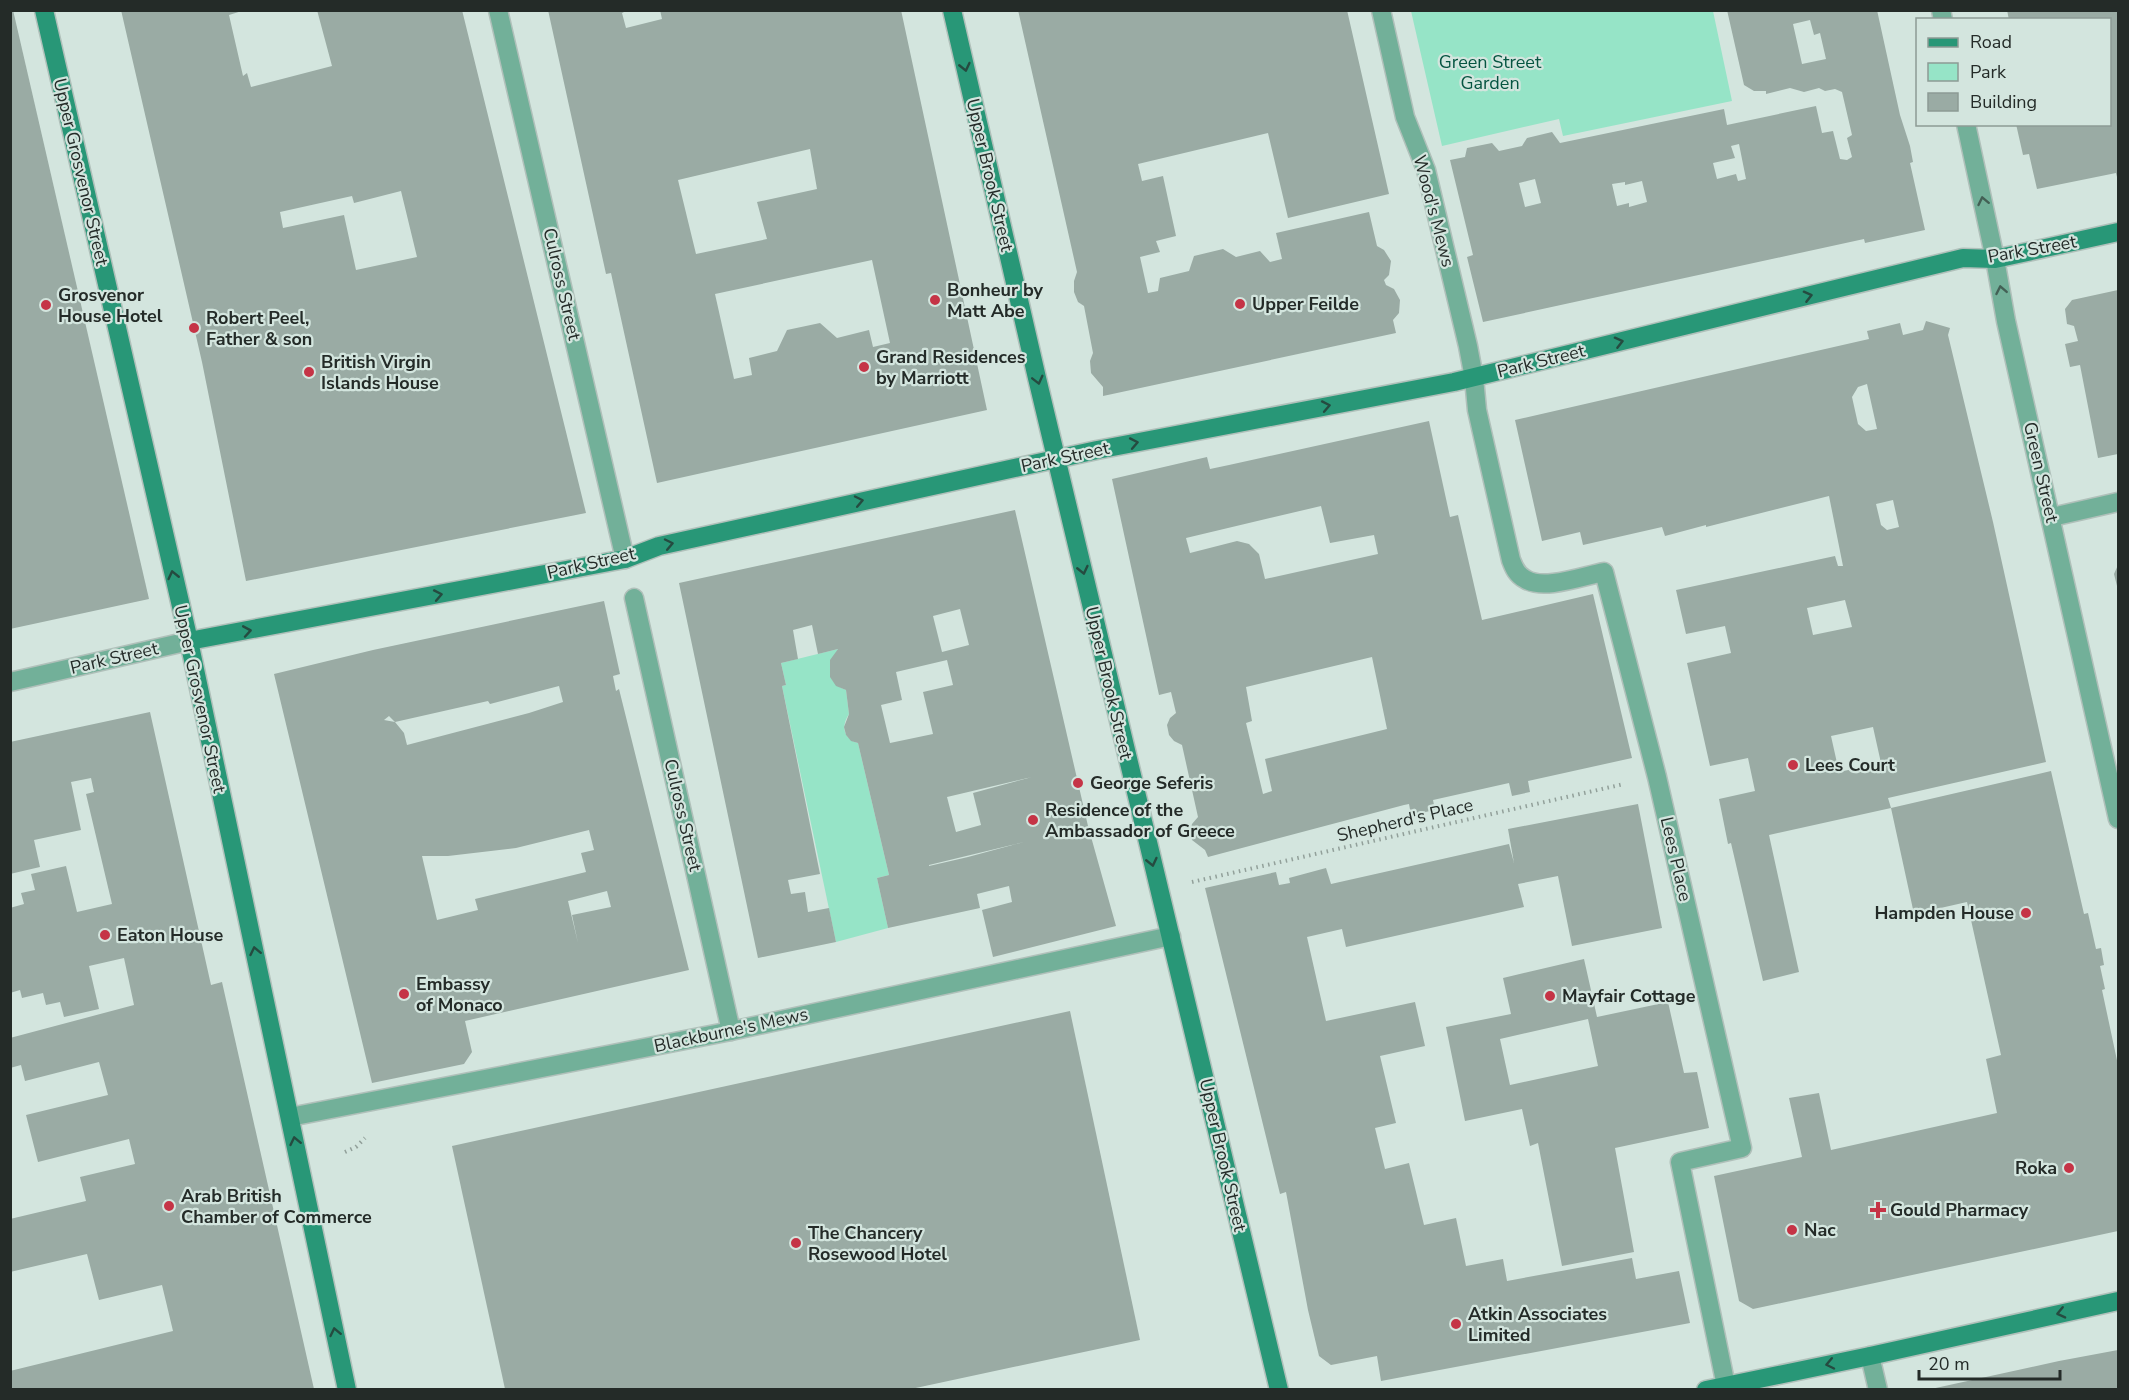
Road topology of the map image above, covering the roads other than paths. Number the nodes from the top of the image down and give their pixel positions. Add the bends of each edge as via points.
1 (44, 10) edge
2 (498, 10) edge
3 (952, 10) edge
4 (1381, 10) edge
5 (1966, 126) edge
6 (2118, 232) edge
7 (1995, 259) junction
8 (1474, 378) junction
9 (1056, 459) junction
10 (2118, 502) edge
11 (2052, 517) junction
12 (625, 559) junction
13 (634, 598) dead end
14 (189, 641) junction
15 (10, 682) edge
16 (2118, 819) edge
17 (1171, 936) junction
18 (732, 1031) junction
19 (290, 1117) junction
20 (2118, 1301) edge
21 (1870, 1356) junction
22 (1726, 1386) junction
23 (347, 1389) edge
24 (1279, 1389) edge
25 (1706, 1389) edge
26 (1878, 1389) edge

14 -> 1 street, Upper Grosvenor Street
2 - 12 street, Culross Street
3 -> 9 street, Upper Brook Street
4 - 8 street, Wood's Mews via 1405,117 1426,170
7 -> 5 street, Green Street
6 - 7 street, Park Street
8 -> 7 street, Park Street via 1963,258
11 -> 7 street, Green Street
9 -> 8 street, Park Street
8 - 22 street, Lees Place via 1477,410 1516,572 1537,584 1604,572 1657,777 1742,1148 1680,1162
12 -> 9 street, Park Street via 659,546
9 -> 17 street, Upper Brook Street
10 - 11 street
11 - 16 street, Green Street
14 -> 12 street, Park Street
13 - 18 street, Culross Street
14 - 15 street, Park Street
19 -> 14 street, Upper Grosvenor Street
17 - 18 street, Blackburne's Mews
17 - 24 street, Upper Brook Street
18 - 19 street, Blackburne's Mews
23 -> 19 street, Upper Grosvenor Street
20 -> 21 street
21 -> 22 street
21 - 26 street
22 - 25 street

